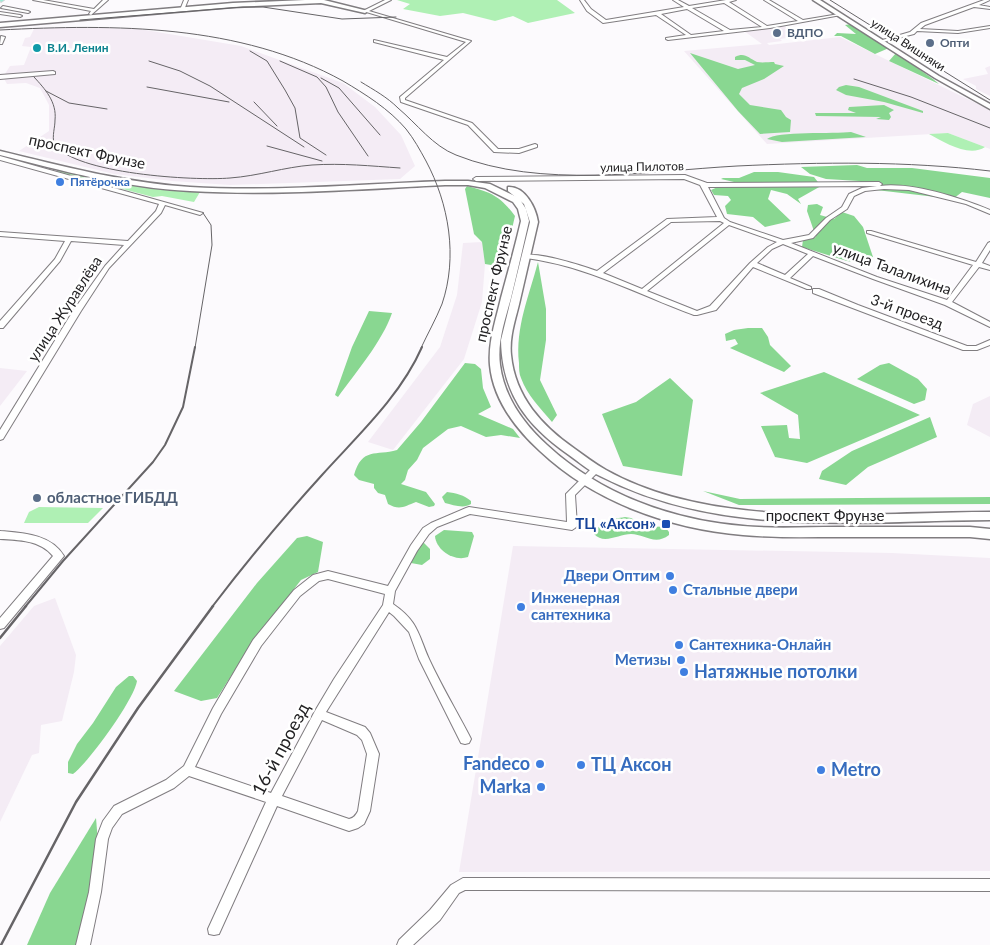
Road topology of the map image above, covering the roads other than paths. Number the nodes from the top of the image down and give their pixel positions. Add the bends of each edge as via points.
1 (35, 0) edge
2 (106, 0) edge
3 (186, 0) edge
4 (322, 0) edge
5 (389, 0) edge
6 (582, 0) edge
7 (675, 0) edge
8 (734, 0) edge
9 (766, 0) edge
10 (816, 0) edge
11 (988, 0) edge
12 (12, 2) dead end
13 (725, 2) junction
14 (1, 4) edge
15 (974, 6) junction
16 (689, 8) junction
17 (990, 8) edge
18 (182, 9) junction
19 (365, 12) junction
20 (0, 13) edge
21 (92, 13) junction
22 (658, 14) junction
23 (840, 15) junction
24 (802, 21) junction
25 (0, 25) edge
26 (766, 26) junction
27 (990, 27) edge
28 (916, 30) junction
29 (729, 32) junction
30 (690, 36) junction
31 (3, 37) dead end
32 (668, 39) dead end
33 (376, 41) dead end
34 (881, 41) junction
35 (0, 43) edge
36 (447, 59) junction
37 (53, 73) dead end
38 (0, 77) edge
39 (990, 107) edge
40 (535, 146) dead end
41 (0, 149) edge
42 (0, 153) edge
43 (0, 158) edge
44 (54, 168) junction
45 (476, 179) junction
46 (520, 179) junction
47 (703, 184) junction
48 (896, 188) junction
49 (510, 189) junction
50 (162, 204) junction
51 (990, 212) edge
52 (200, 213) dead end
53 (724, 221) junction
54 (869, 232) dead end
55 (0, 234) edge
56 (69, 239) junction
57 (129, 242) junction
58 (783, 242) junction
59 (990, 244) edge
60 (812, 254) junction
61 (526, 256) junction
62 (752, 264) junction
63 (978, 264) junction
64 (990, 268) edge
65 (598, 273) junction
66 (786, 278) junction
67 (642, 292) junction
68 (948, 303) junction
69 (697, 313) joint
70 (990, 324) edge
71 (0, 326) edge
72 (990, 342) edge
73 (0, 437) edge
74 (595, 470) junction
75 (585, 481) junction
76 (990, 516) edge
77 (990, 534) edge
78 (0, 535) edge
79 (390, 591) junction
80 (388, 606) junction
81 (0, 625) edge
82 (319, 714) junction
83 (465, 740) dead end
84 (188, 770) junction
85 (274, 799) junction
86 (990, 884) edge
87 (214, 929) dead end
88 (83, 945) edge
89 (404, 945) edge

1 - 21 street
2 - 21 street
3 - 18 street
4 - 18 main road
4 - 19 main road
5 - 19 street
6 - 22 street via 605,22
7 - 16 street
8 - 13 street
9 - 24 street
10 - 23 main road, улица Вишняки
11 - 15 street
12 - 14 street
13 - 16 street
13 - 26 street
14 - 20 street via 26,14
15 - 17 street
15 - 28 street via 922,24
16 - 22 street
16 - 29 street
18 - 21 main road
19 - 36 street via 469,41
21 - 25 main road
22 - 30 street
23 - 24 street
23 - 34 main road, улица Вишняки
24 - 26 street
26 - 29 street
27 - 28 street via 958,32
28 - 34 street
29 - 30 street
30 - 32 street
31 - 35 street
33 - 36 street
34 - 39 main road, улица Вишняки
36 - 40 street via 402,98 403,101 470,124 496,151 520,151
37 - 38 street
41 - 44 main road, проспект Фрунзе
42 - 44 main road, проспект Фрунзе
43 - 44 street
44 - 45 main road, проспект Фрунзе via 146,182 218,187
44 - 50 street
44 - 75 main road, проспект Фрунзе via 132,184 189,189 261,191 445,183 487,186 504,192 516,200 525,221 495,342 495,366 501,390 527,431 547,452
45 - 46 street, улица Пилотов
45 - 49 main road, проспект Фрунзе
46 - 47 street, улица Пилотов via 685,176
46 - 49 street via 510,183
47 - 48 street, улица Пилотов via 866,183
47 - 53 street
48 - 51 street via 917,190
48 - 58 street via 864,189 852,195 845,208 828,219 811,237
49 - 61 main road, проспект Фрунзе via 530,204 534,215
50 - 52 street
50 - 57 street, улица Журавлёва via 159,212
53 - 58 street, улица Талалихина
53 - 65 street via 669,220
53 - 67 street
54 - 63 street
55 - 56 street
56 - 57 street
56 - 71 street via 58,260
57 - 73 street, улица Журавлёва via 107,267 77,311
58 - 60 street, улица Талалихина
58 - 62 street via 770,248
59 - 63 street
60 - 66 street
60 - 68 street, улица Талалихина
61 - 65 street via 547,258
61 - 74 main road, проспект Фрунзе via 506,340 511,382 522,405 543,430
62 - 66 street, 3-й проезд
62 - 69 street via 713,308
63 - 64 street
63 - 68 street
65 - 67 street
66 - 72 street, 3-й проезд via 966,348 977,348
67 - 69 street
68 - 70 street, улица Талалихина
74 - 75 street
74 - 76 main road, проспект Фрунзе via 658,498 706,510 792,517
75 - 77 main road, проспект Фрунзе via 645,508 713,527 790,533
75 - 79 street via 570,494 572,526 473,510 434,525 420,538
78 - 81 street via 37,540 59,556
79 - 80 street, 16-й проезд
79 - 84 street via 328,574 305,585 257,643 217,710
80 - 82 street, 16-й проезд
80 - 83 street via 413,630
82 - 85 street, 16-й проезд
82 - 85 street via 361,731 373,754 360,820 349,825
84 - 85 street
84 - 88 street via 170,784 118,810 107,825
85 - 87 street, 16-й проезд
86 - 89 street via 463,884 454,889 435,915

